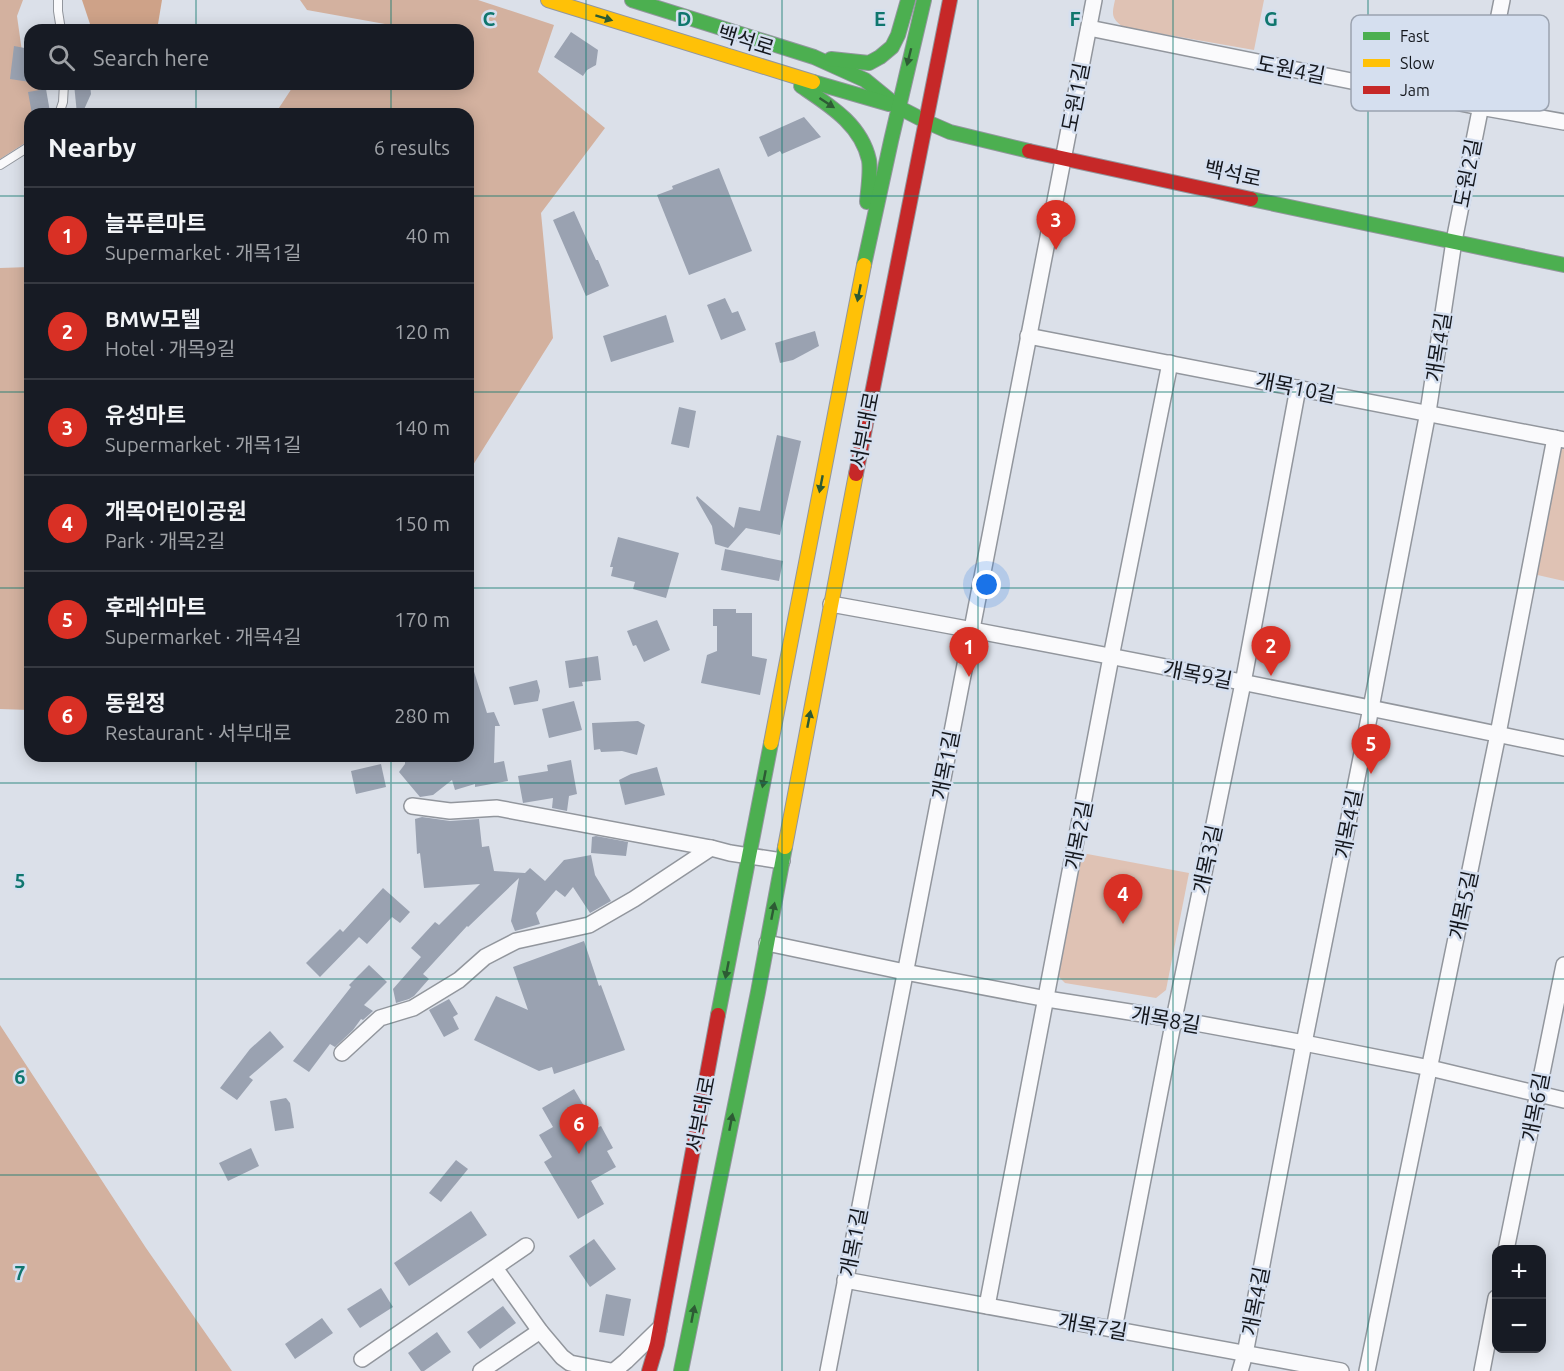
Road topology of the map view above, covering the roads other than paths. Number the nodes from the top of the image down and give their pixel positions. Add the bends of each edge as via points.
1 (58, 0) edge
2 (548, 0) edge
3 (632, 0) edge
4 (908, 0) edge
5 (924, 0) edge
6 (950, 0) edge
7 (1094, 0) edge
8 (1502, 0) edge
9 (1499, 15) edge
10 (60, 24) edge
11 (1089, 28) junction
12 (814, 57) junction
13 (778, 71) junction
14 (1351, 81) edge
15 (64, 90) edge
16 (898, 107) junction
17 (61, 108) edge
18 (1479, 111) edge
19 (1501, 111) edge
20 (927, 122) junction
21 (1564, 123) edge
22 (24, 150) edge
23 (1063, 159) junction
24 (0, 165) edge
25 (870, 236) junction
26 (1454, 241) junction
27 (1564, 265) edge
28 (1028, 336) junction
29 (1170, 363) junction
30 (1298, 388) junction
31 (1428, 412) junction
32 (1560, 439) edge
33 (831, 604) junction
34 (971, 629) junction
35 (1112, 657) junction
36 (1243, 682) junction
37 (1371, 708) junction
38 (1498, 734) junction
39 (1564, 748) edge
40 (412, 806) dead end
41 (711, 848) junction
42 (748, 856) junction
43 (782, 861) junction
44 (767, 943) junction
45 (1564, 965) edge
46 (905, 972) junction
47 (1047, 999) junction
48 (1174, 1019) junction
49 (1304, 1043) junction
50 (342, 1053) dead end
51 (1430, 1068) junction
52 (1538, 1095) junction
53 (1564, 1100) edge
54 (1507, 1245) edge
55 (526, 1246) dead end
56 (495, 1268) junction
57 (845, 1280) junction
58 (987, 1306) junction
59 (1492, 1323) edge
60 (659, 1329) junction
61 (1114, 1329) junction
62 (540, 1330) junction
63 (1245, 1354) junction
64 (362, 1359) dead end
65 (481, 1371) edge
66 (612, 1371) edge
67 (649, 1371) edge
68 (681, 1371) edge
69 (828, 1371) edge
70 (1240, 1371) edge
71 (1341, 1371) edge
72 (1368, 1371) edge
73 (1482, 1371) edge

1 - 10 lane
2 -> 13 main road, 백석로
3 - 12 main road, 백석로
4 - 12 main road via 898,35 880,57 869,63
5 -> 16 main road, 서부대로
6 - 20 main road, 서부대로
7 - 11 street, 도원1길
8 - 9 street, 도원2길
11 - 14 street, 도원4길
11 - 23 street, 도원1길
12 - 16 main road, 백석로 via 865,81
13 - 16 main road, 백석로
13 -> 25 main road via 838,111 859,135 869,161
15 - 17 lane
16 - 20 main road, 백석로
16 - 25 main road, 서부대로
18 - 26 street, 도원2길
19 - 21 street, 도원4길
20 - 23 main road, 백석로 via 950,132
20 - 33 main road, 서부대로
22 - 24 lane
23 - 26 main road, 백석로
23 - 28 street, 개목1길
25 -> 42 main road, 서부대로
26 - 27 main road, 백석로
26 - 31 street, 개목4길
28 - 29 street, 개목10길
28 - 34 street, 개목1길
29 - 30 street, 개목10길
29 - 35 street, 개목2길
30 - 31 street, 개목10길
30 - 36 street, 개목3길
31 - 32 street, 개목10길
31 - 37 street, 개목4길
32 - 38 street, 개목5길
33 - 34 street, 개목9길
43 -> 33 main road, 서부대로
34 - 35 street, 개목9길
34 - 46 street, 개목1길
35 - 36 street, 개목9길
35 - 47 street, 개목2길
36 - 37 street, 개목9길
36 - 48 street, 개목3길
37 - 38 street, 개목9길
37 - 49 street, 개목4길
38 - 39 street, 개목9길
38 - 51 street, 개목5길
40 - 41 street via 450,811 496,808
41 - 42 street
41 - 50 street via 589,925 516,941 485,957 459,980 413,1008 380,1018
42 - 43 street
42 -> 60 main road, 서부대로
44 -> 43 main road, 서부대로
44 - 46 street, 개목8길
68 -> 44 main road, 서부대로
45 - 52 street, 개목6길
46 - 47 street, 개목8길
46 - 57 street, 개목1길
47 - 48 street, 개목8길
47 - 58 street, 개목2길
48 - 49 street, 개목8길
48 - 61 street, 개목3길
49 - 51 street, 개목8길
49 - 63 street, 개목4길
51 - 52 street, 개목8길
51 - 72 street, 개목5길
52 - 53 street, 개목8길
52 - 54 street, 개목6길
55 - 56 street
56 - 62 street
56 - 64 street
57 - 58 street, 개목7길
57 - 69 street, 개목1길
58 - 61 street, 개목7길
59 - 73 street
60 - 66 street
60 - 67 main road, 서부대로
61 - 63 street, 개목7길
62 - 65 street
62 - 66 street via 570,1363
63 - 70 street, 개목4길
63 - 71 street, 개목7길

